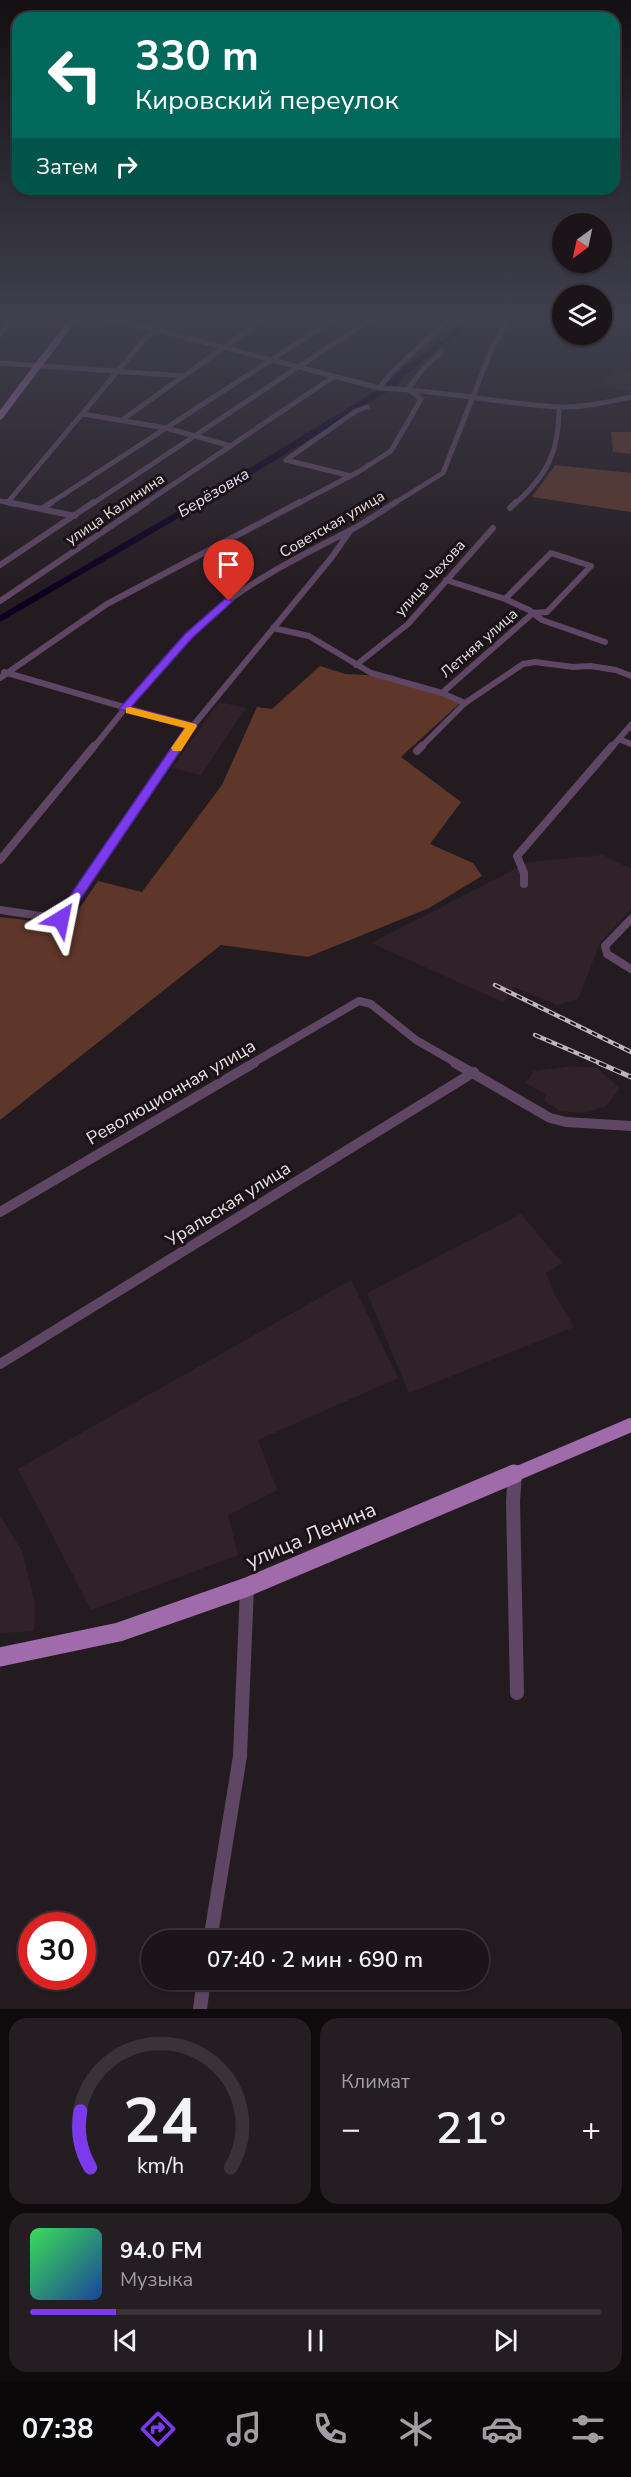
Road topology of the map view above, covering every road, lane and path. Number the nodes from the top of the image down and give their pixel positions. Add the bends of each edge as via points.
1 (85, 409) edge
2 (138, 409) edge
3 (195, 409) edge
4 (235, 409) edge
5 (286, 409) edge
6 (362, 409) edge
7 (416, 409) edge
8 (468, 409) edge
9 (560, 409) edge
10 (81, 414) junction
11 (122, 420) junction
12 (166, 428) junction
13 (194, 435) junction
14 (231, 446) junction
15 (351, 476) junction
16 (0, 501) edge
17 (8, 502) junction
18 (43, 508) junction
19 (510, 508) dead end
20 (75, 516) junction
21 (493, 528) dead end
22 (350, 531) junction
23 (0, 566) edge
24 (446, 580) junction
25 (505, 599) junction
26 (0, 601) edge
27 (533, 613) junction
28 (273, 628) junction
29 (605, 642) dead end
30 (356, 665) junction
31 (2, 674) edge
32 (631, 676) edge
33 (442, 693) junction
34 (465, 703) junction
35 (124, 709) junction
36 (631, 725) edge
37 (192, 726) junction
38 (619, 739) junction
39 (631, 744) edge
40 (417, 751) dead end
41 (0, 860) edge
42 (524, 884) dead end
43 (0, 910) edge
44 (631, 919) edge
45 (631, 969) edge
46 (474, 1072) junction
47 (631, 1126) edge
48 (0, 1212) edge
49 (0, 1364) edge
50 (631, 1425) edge
51 (515, 1473) junction
52 (247, 1587) junction
53 (0, 1656) edge
54 (517, 1693) dead end
55 (212, 1930) edge
56 (203, 1990) edge
57 (200, 2009) edge

1 - 10 street
2 - 11 street
3 - 12 street
4 - 13 street
5 - 14 street, улица Калинина
6 - 15 street via 286,460
7 - 15 street via 391,451
8 - 22 street, Советская улица via 443,473
9 - 19 street via 554,455 524,497
10 - 11 street
10 - 17 street
11 - 12 street
12 - 13 street
12 - 18 street
13 - 14 street
13 - 20 street
14 - 26 street, улица Калинина
15 - 31 street via 107,604
16 - 17 street
17 - 18 street
18 - 20 street
20 - 23 street
21 - 24 street, улица Чехова
22 - 28 street
22 - 35 street, Советская улица via 318,545 215,611
24 - 25 street
24 - 30 street, улица Чехова via 408,624
25 - 27 street
25 - 27 street, Летняя улица via 551,553 591,566 547,612
27 - 29 street via 542,620
27 - 33 street, Летняя улица
28 - 30 street via 309,636
28 - 37 street
30 - 33 street
31 - 35 street
32 - 34 street via 590,666 573,668 535,662 523,664
33 - 34 street
34 - 40 street
35 - 37 street
35 - 41 street, Советская улица
36 - 38 street
37 - 43 street via 61,919
38 - 39 street
38 - 42 street via 517,856
44 - 45 street via 605,946 607,954
46 - 47 street via 550,1118
46 - 48 street, Революционная улица via 416,1040 371,1004 359,1001
46 - 49 street, Уральская улица
50 - 51 main road, улица Ленина
51 - 52 main road, улица Ленина
51 - 54 street
52 - 53 main road, улица Ленина via 119,1632
52 - 55 street via 240,1756
56 - 57 street

